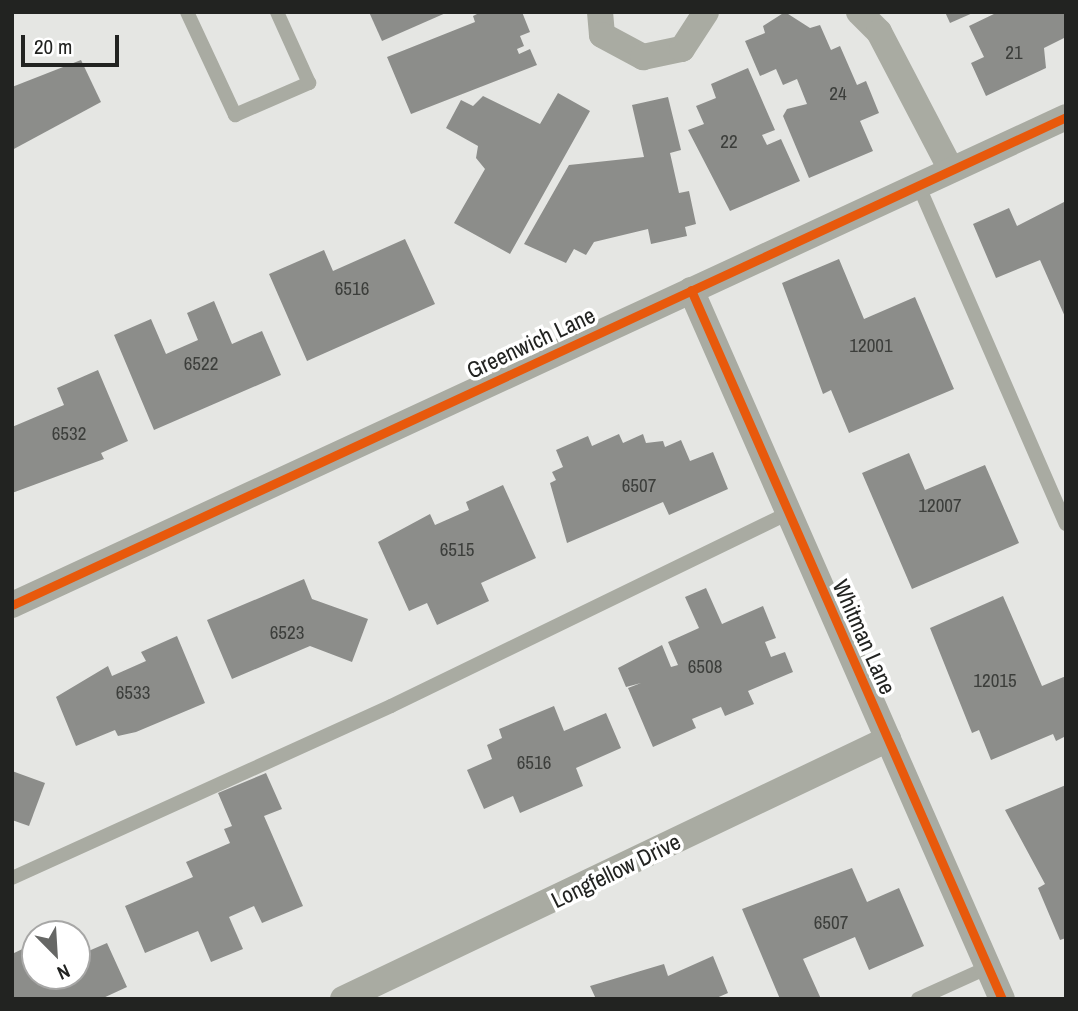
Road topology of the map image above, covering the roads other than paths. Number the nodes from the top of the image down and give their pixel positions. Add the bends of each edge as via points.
1 (187, 12) edge
2 (277, 12) edge
3 (600, 12) edge
4 (706, 12) edge
5 (859, 12) edge
6 (1066, 117) edge
7 (950, 167) junction
8 (917, 181) junction
9 (691, 290) junction
10 (789, 513) junction
11 (1066, 524) edge
12 (12, 605) edge
13 (888, 739) junction
14 (12, 878) edge
15 (989, 967) junction
16 (342, 999) edge
17 (918, 999) edge
18 (1002, 999) edge

1 - 2 lane via 235,115 309,83
3 - 4 street via 602,35 643,57 682,49
5 - 7 street via 879,33
6 - 7 street, Greenwich Lane
7 - 8 street, Greenwich Lane
8 - 9 street, Greenwich Lane
8 - 11 lane
9 - 10 street, Whitman Lane
9 - 12 street, Greenwich Lane
10 - 13 street, Whitman Lane
10 - 14 lane via 391,706
13 - 15 street, Whitman Lane
13 - 16 street, Longfellow Drive
15 - 17 lane
15 - 18 street, Whitman Lane

